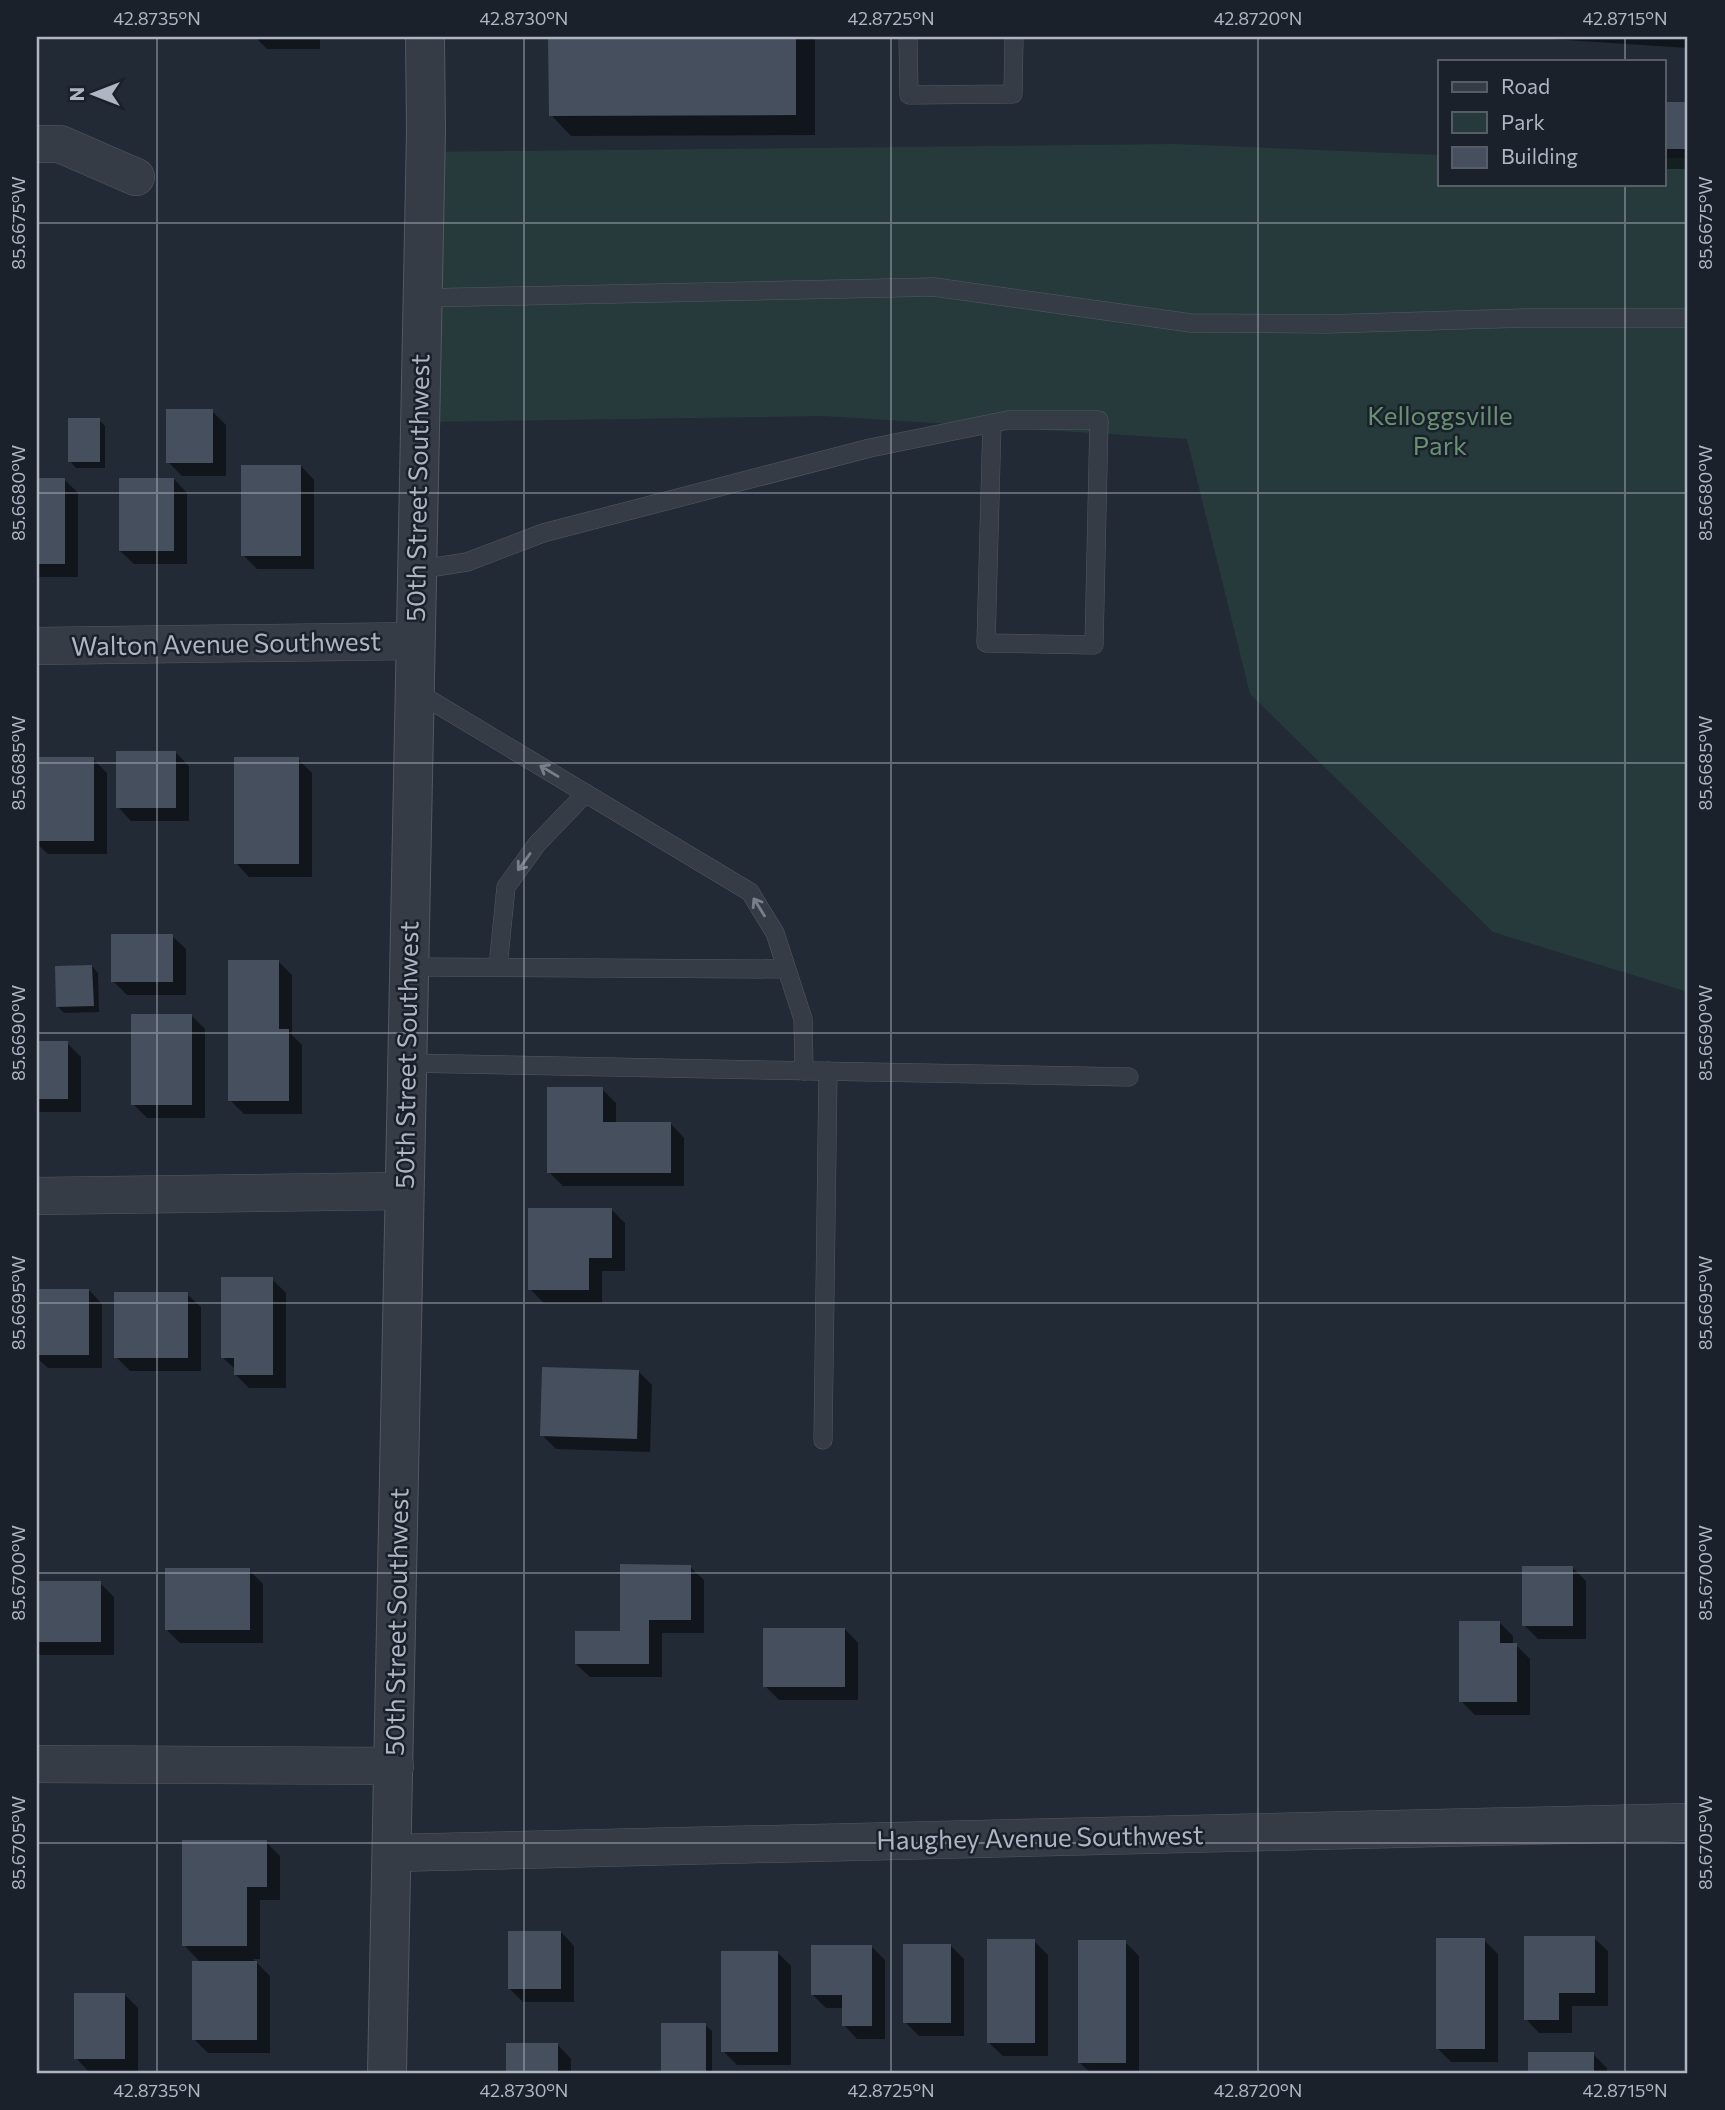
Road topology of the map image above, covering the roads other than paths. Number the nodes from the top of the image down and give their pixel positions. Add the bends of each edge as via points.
1 (425, 37) edge
2 (908, 37) edge
3 (1014, 37) edge
4 (37, 144) edge
5 (136, 177) dead end
6 (422, 298) junction
7 (1688, 318) edge
8 (992, 423) junction
9 (416, 570) junction
10 (415, 641) junction
11 (37, 646) edge
12 (414, 690) junction
13 (586, 793) junction
14 (409, 967) junction
15 (498, 967) junction
16 (786, 969) junction
17 (407, 1063) junction
18 (804, 1071) junction
19 (828, 1072) junction
20 (1129, 1077) dead end
21 (404, 1191) junction
22 (37, 1196) edge
23 (823, 1440) dead end
24 (37, 1764) edge
25 (395, 1766) junction
26 (1688, 1822) edge
27 (393, 1853) junction
28 (387, 2073) edge

1 - 6 street, 50th Street Southwest
2 - 3 lane via 909,95 1013,94
4 - 5 street via 60,144
6 - 7 lane via 934,287 1191,323
6 - 9 street, 50th Street Southwest
8 - 8 lane via 1099,420 1094,645 986,643
8 - 9 lane via 857,451 543,533 467,562
9 - 10 street, 50th Street Southwest
10 - 11 street, Walton Avenue Southwest
10 - 12 street, 50th Street Southwest
13 -> 12 lane
12 - 14 street, 50th Street Southwest
13 -> 15 lane via 537,844 506,887
16 -> 13 lane via 775,933 750,892
14 - 15 lane
14 - 17 street, 50th Street Southwest
15 - 16 lane
16 - 18 lane via 803,1019
17 - 18 lane
17 - 21 street, 50th Street Southwest
18 - 19 lane
19 - 20 lane
19 - 23 lane
21 - 22 street
21 - 25 street, 50th Street Southwest
24 - 25 street
25 - 27 street, 50th Street Southwest
26 - 27 street, Haughey Avenue Southwest
27 - 28 street, 50th Street Southwest

